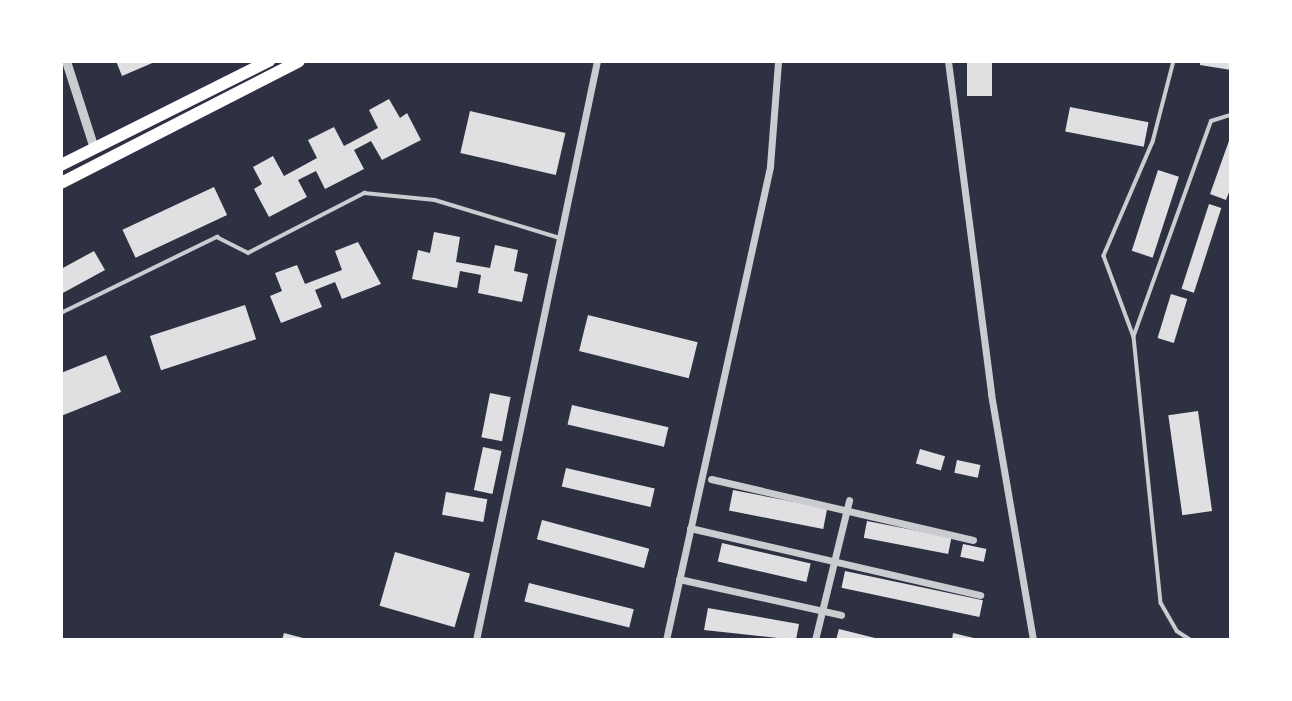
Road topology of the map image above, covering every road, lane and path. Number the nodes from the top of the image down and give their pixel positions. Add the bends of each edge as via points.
1 (66, 61) edge
2 (268, 61) edge
3 (299, 61) edge
4 (597, 61) edge
5 (778, 61) edge
6 (948, 61) edge
7 (1174, 61) edge
8 (1231, 114) edge
9 (94, 148) junction
10 (61, 165) edge
11 (61, 183) edge
12 (561, 238) junction
13 (61, 313) edge
14 (1134, 337) junction
15 (710, 480) dead end
16 (849, 500) dead end
17 (846, 511) junction
18 (691, 528) junction
19 (973, 540) dead end
20 (835, 558) junction
21 (679, 579) junction
22 (979, 595) dead end
23 (822, 611) junction
24 (841, 615) dead end
25 (476, 640) edge
26 (666, 640) edge
27 (815, 640) edge
28 (1033, 640) edge
29 (1191, 640) edge

1 - 9 street
2 - 9 highway
3 - 11 highway
4 - 12 street
5 - 18 street via 770,166
6 - 28 street via 991,394
7 - 14 lane via 1153,142 1104,256
8 - 14 lane via 1211,121
9 - 10 highway
12 - 13 lane via 435,200 364,193 248,253 217,237
12 - 25 street
14 - 29 lane via 1161,603 1177,631
15 - 17 street
16 - 17 street
17 - 19 street
17 - 20 street
18 - 20 street
18 - 21 street
20 - 22 street
20 - 23 street
21 - 23 street
21 - 26 street
23 - 24 street
23 - 27 street

